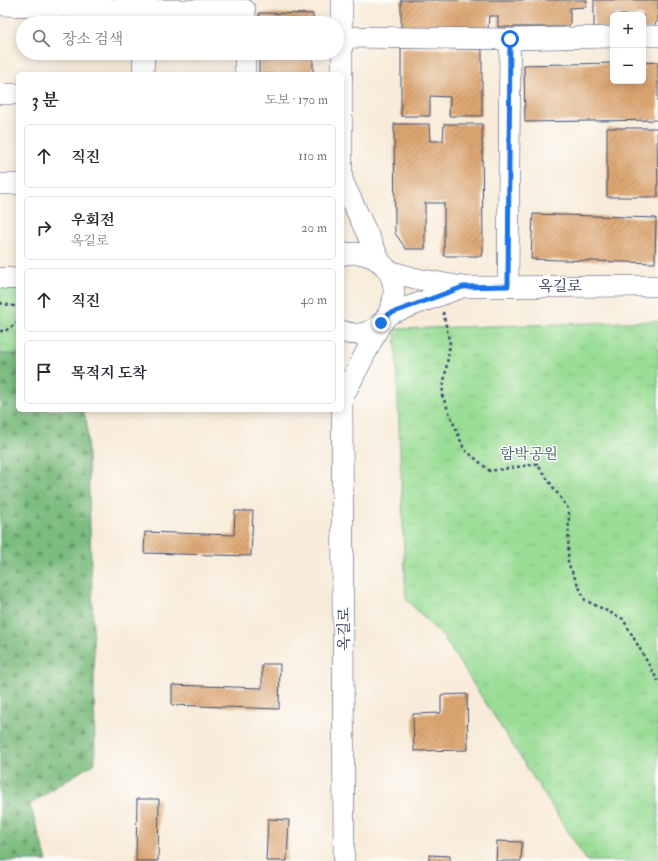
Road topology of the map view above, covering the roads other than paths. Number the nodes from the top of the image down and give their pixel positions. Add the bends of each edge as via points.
1 (342, 0) edge
2 (0, 5) edge
3 (146, 11) edge
4 (245, 16) edge
5 (342, 16) edge
6 (646, 36) edge
7 (658, 36) edge
8 (344, 37) edge
9 (610, 37) edge
10 (510, 39) junction
11 (144, 60) edge
12 (245, 60) edge
13 (342, 60) edge
14 (143, 72) edge
15 (245, 72) edge
16 (342, 72) edge
17 (0, 94) edge
18 (16, 94) edge
19 (0, 184) edge
20 (16, 184) edge
21 (344, 185) edge
22 (344, 254) edge
23 (384, 266) junction
24 (0, 278) edge
25 (16, 279) edge
26 (508, 286) junction
27 (658, 286) edge
28 (463, 287) junction
29 (385, 318) junction
30 (344, 331) edge
31 (344, 393) edge
32 (343, 412) edge
33 (344, 861) edge

1 - 5 street
2 - 3 street
3 - 4 street via 245,10
6 - 7 street
8 - 10 street
9 - 10 street
10 - 26 street
11 - 14 street
12 - 15 street
13 - 16 street
17 - 18 street
19 - 20 street
21 - 23 street
22 - 23 street via 365,254
23 - 28 street via 418,279
23 - 29 street, 옥길로 via 394,285 394,300
24 - 25 street
26 - 27 street, 옥길로
26 - 28 street, 옥길로
28 - 29 street
29 - 30 street via 370,330 358,333
29 - 31 street, 옥길로
32 - 33 street, 옥길로

